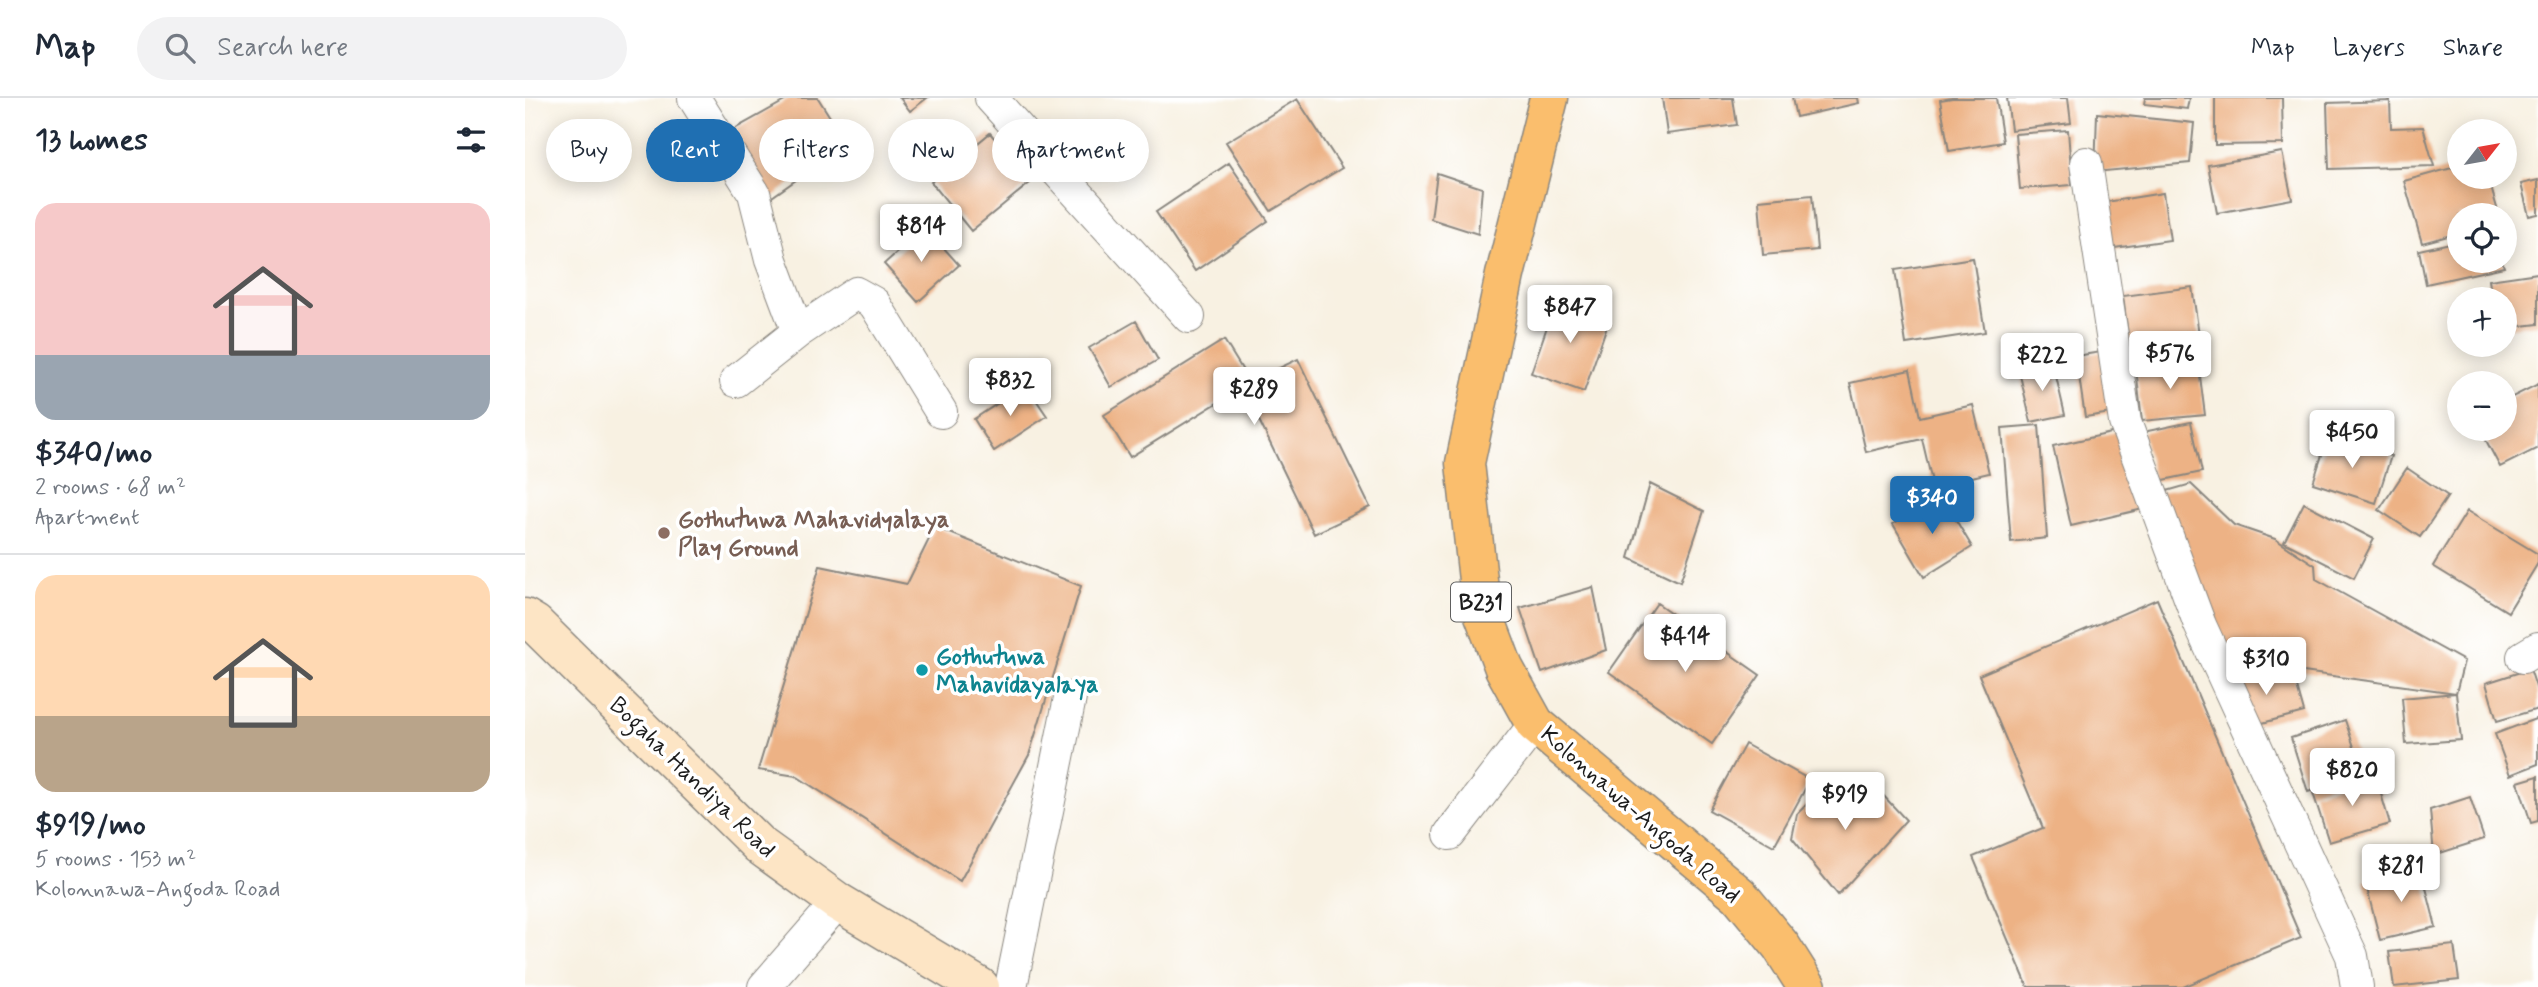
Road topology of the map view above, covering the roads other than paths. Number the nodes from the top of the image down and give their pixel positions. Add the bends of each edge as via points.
1 (694, 98) edge
2 (991, 98) edge
3 (1549, 98) edge
4 (2086, 163) dead end
5 (1189, 317) dead end
6 (798, 332) junction
7 (736, 381) dead end
8 (941, 412) dead end
9 (525, 618) edge
10 (1070, 698) dead end
11 (1535, 724) junction
12 (1450, 834) dead end
13 (838, 902) junction
14 (764, 987) edge
15 (980, 987) edge
16 (1011, 987) edge
17 (1807, 987) edge
18 (2357, 987) edge

1 - 6 street via 754,193 771,260
2 - 5 street
3 - 11 main road, Kolonnawa-Angoda Road / B231 via 1465,463 1481,607 1504,668
4 - 18 street via 2125,422 2200,625 2352,956
6 - 7 street
6 - 8 street via 856,293 874,303
9 - 13 street, Bogaha Handiya Road via 759,845
10 - 16 street
11 - 12 street
11 - 17 main road, Kolonnawa-Angoda Road / B231 via 1739,895
13 - 14 street
13 - 15 street, Bogaha Handiya Road

